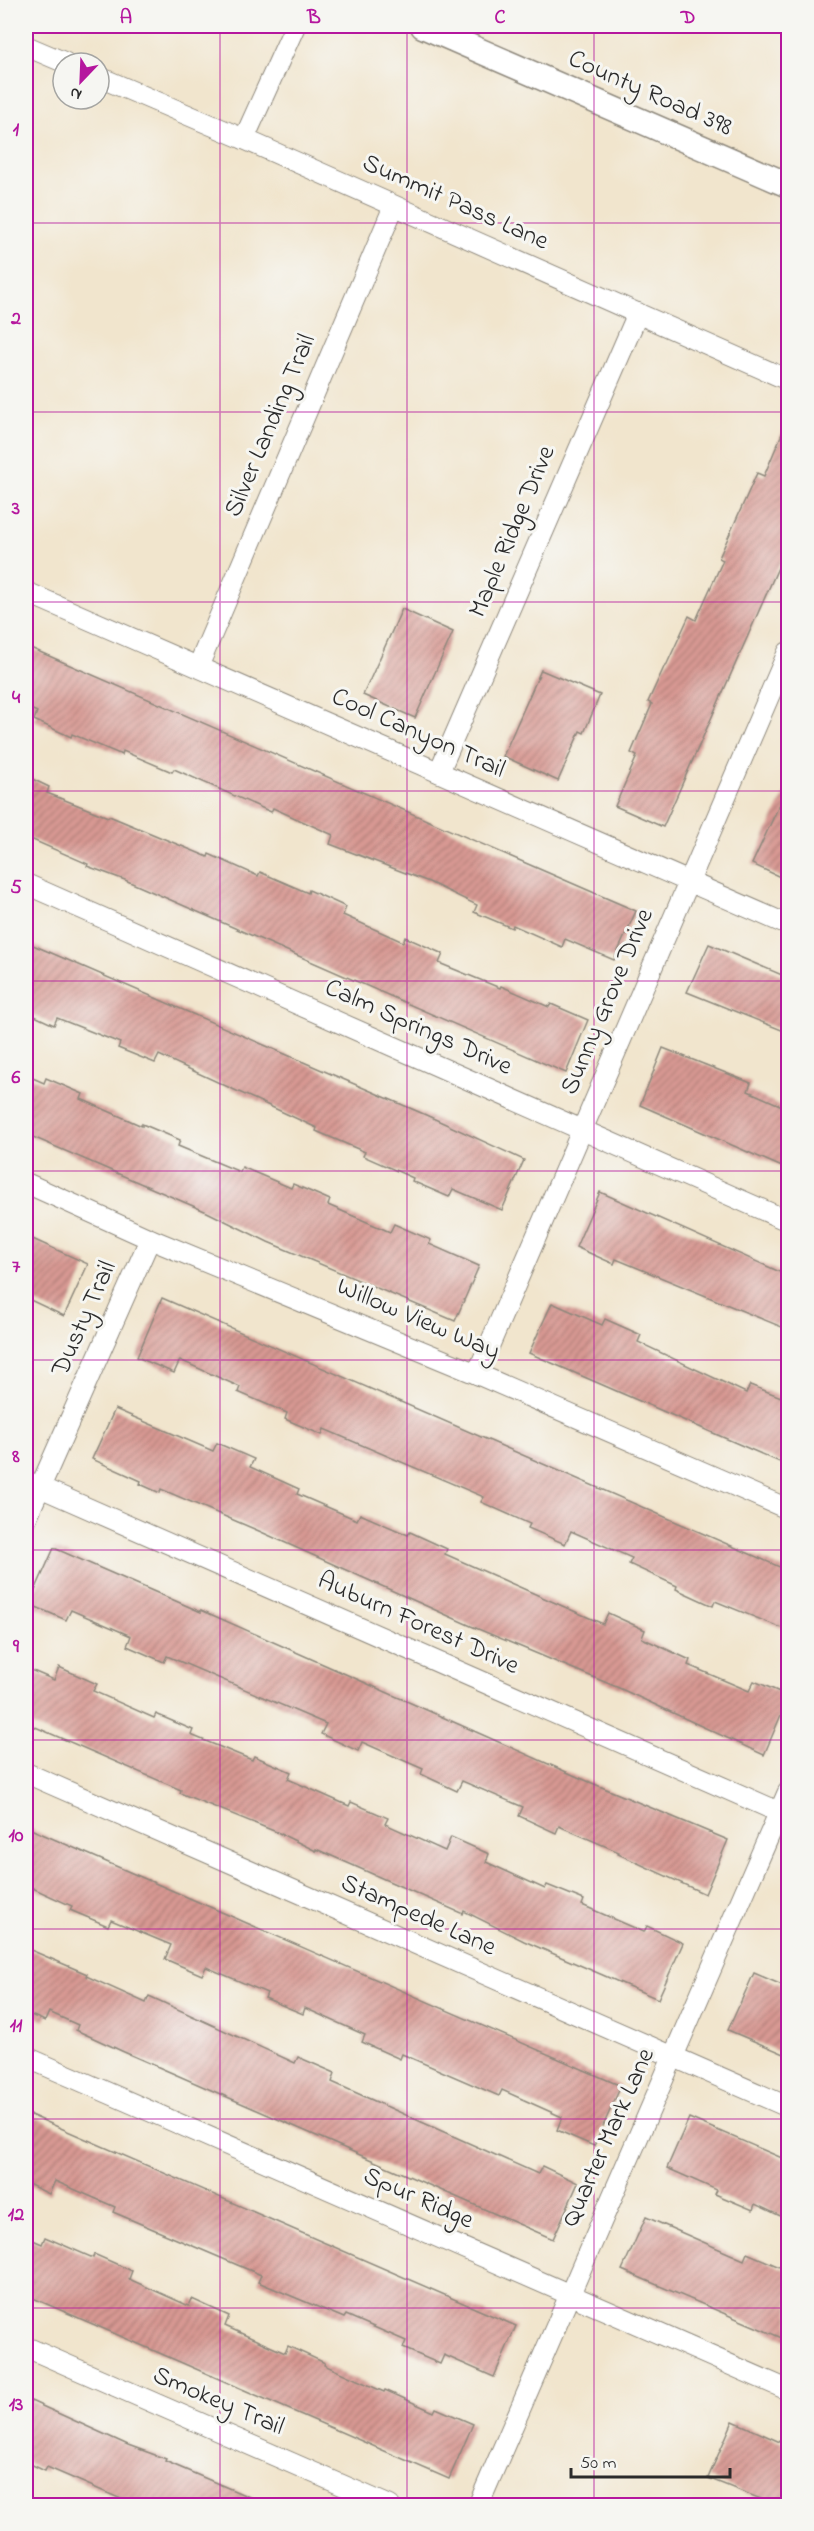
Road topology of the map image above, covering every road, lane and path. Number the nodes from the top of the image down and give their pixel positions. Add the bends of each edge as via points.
1 (295, 26) edge
2 (423, 26) edge
3 (26, 46) edge
4 (51, 57) edge
5 (111, 82) edge
6 (244, 139) junction
7 (789, 185) edge
8 (394, 206) junction
9 (638, 313) junction
10 (789, 380) edge
11 (26, 592) edge
12 (789, 652) edge
13 (198, 667) junction
14 (439, 772) junction
15 (689, 882) junction
16 (26, 884) edge
17 (789, 925) edge
18 (582, 1131) junction
19 (26, 1183) edge
20 (789, 1221) edge
21 (150, 1239) junction
22 (477, 1374) junction
23 (33, 1484) edge
24 (789, 1509) edge
25 (26, 1519) edge
26 (26, 1773) edge
27 (789, 1792) edge
28 (784, 1814) edge
29 (26, 2057) edge
30 (674, 2058) junction
31 (789, 2107) edge
32 (570, 2295) junction
33 (26, 2347) edge
34 (789, 2390) edge
35 (390, 2505) edge
36 (478, 2505) edge

1 - 6 street
2 - 7 street, County Road 398
3 - 4 street
5 - 6 street, Summit Pass Lane
6 - 8 street, Summit Pass Lane
8 - 9 street, Summit Pass Lane
8 - 13 street, Silver Landing Trail
9 - 10 street, Summit Pass Lane
9 - 14 street, Maple Ridge Drive
11 - 13 street, Cool Canyon Trail
12 - 15 street, Sunny Grove Drive
13 - 14 street, Cool Canyon Trail
14 - 15 street, Cool Canyon Trail
15 - 17 street, Cool Canyon Trail
15 - 18 street, Sunny Grove Drive
16 - 18 street, Calm Springs Drive
18 - 20 street, Calm Springs Drive
18 - 22 street, Sunny Grove Drive
19 - 21 street, Willow View Way
21 - 22 street, Willow View Way
21 - 23 street, Dusty Trail
22 - 24 street, Willow View Way
23 - 25 street, Dusty Trail
23 - 28 street, Auburn Forest Drive
26 - 30 street, Stampede Lane
27 - 28 street, Quarter Mark Lane
28 - 30 street, Quarter Mark Lane
29 - 32 street, Spur Ridge
30 - 31 street, Stampede Lane
30 - 32 street, Quarter Mark Lane
32 - 34 street, Spur Ridge
32 - 36 street, Quarter Mark Lane
33 - 35 street, Smokey Trail

